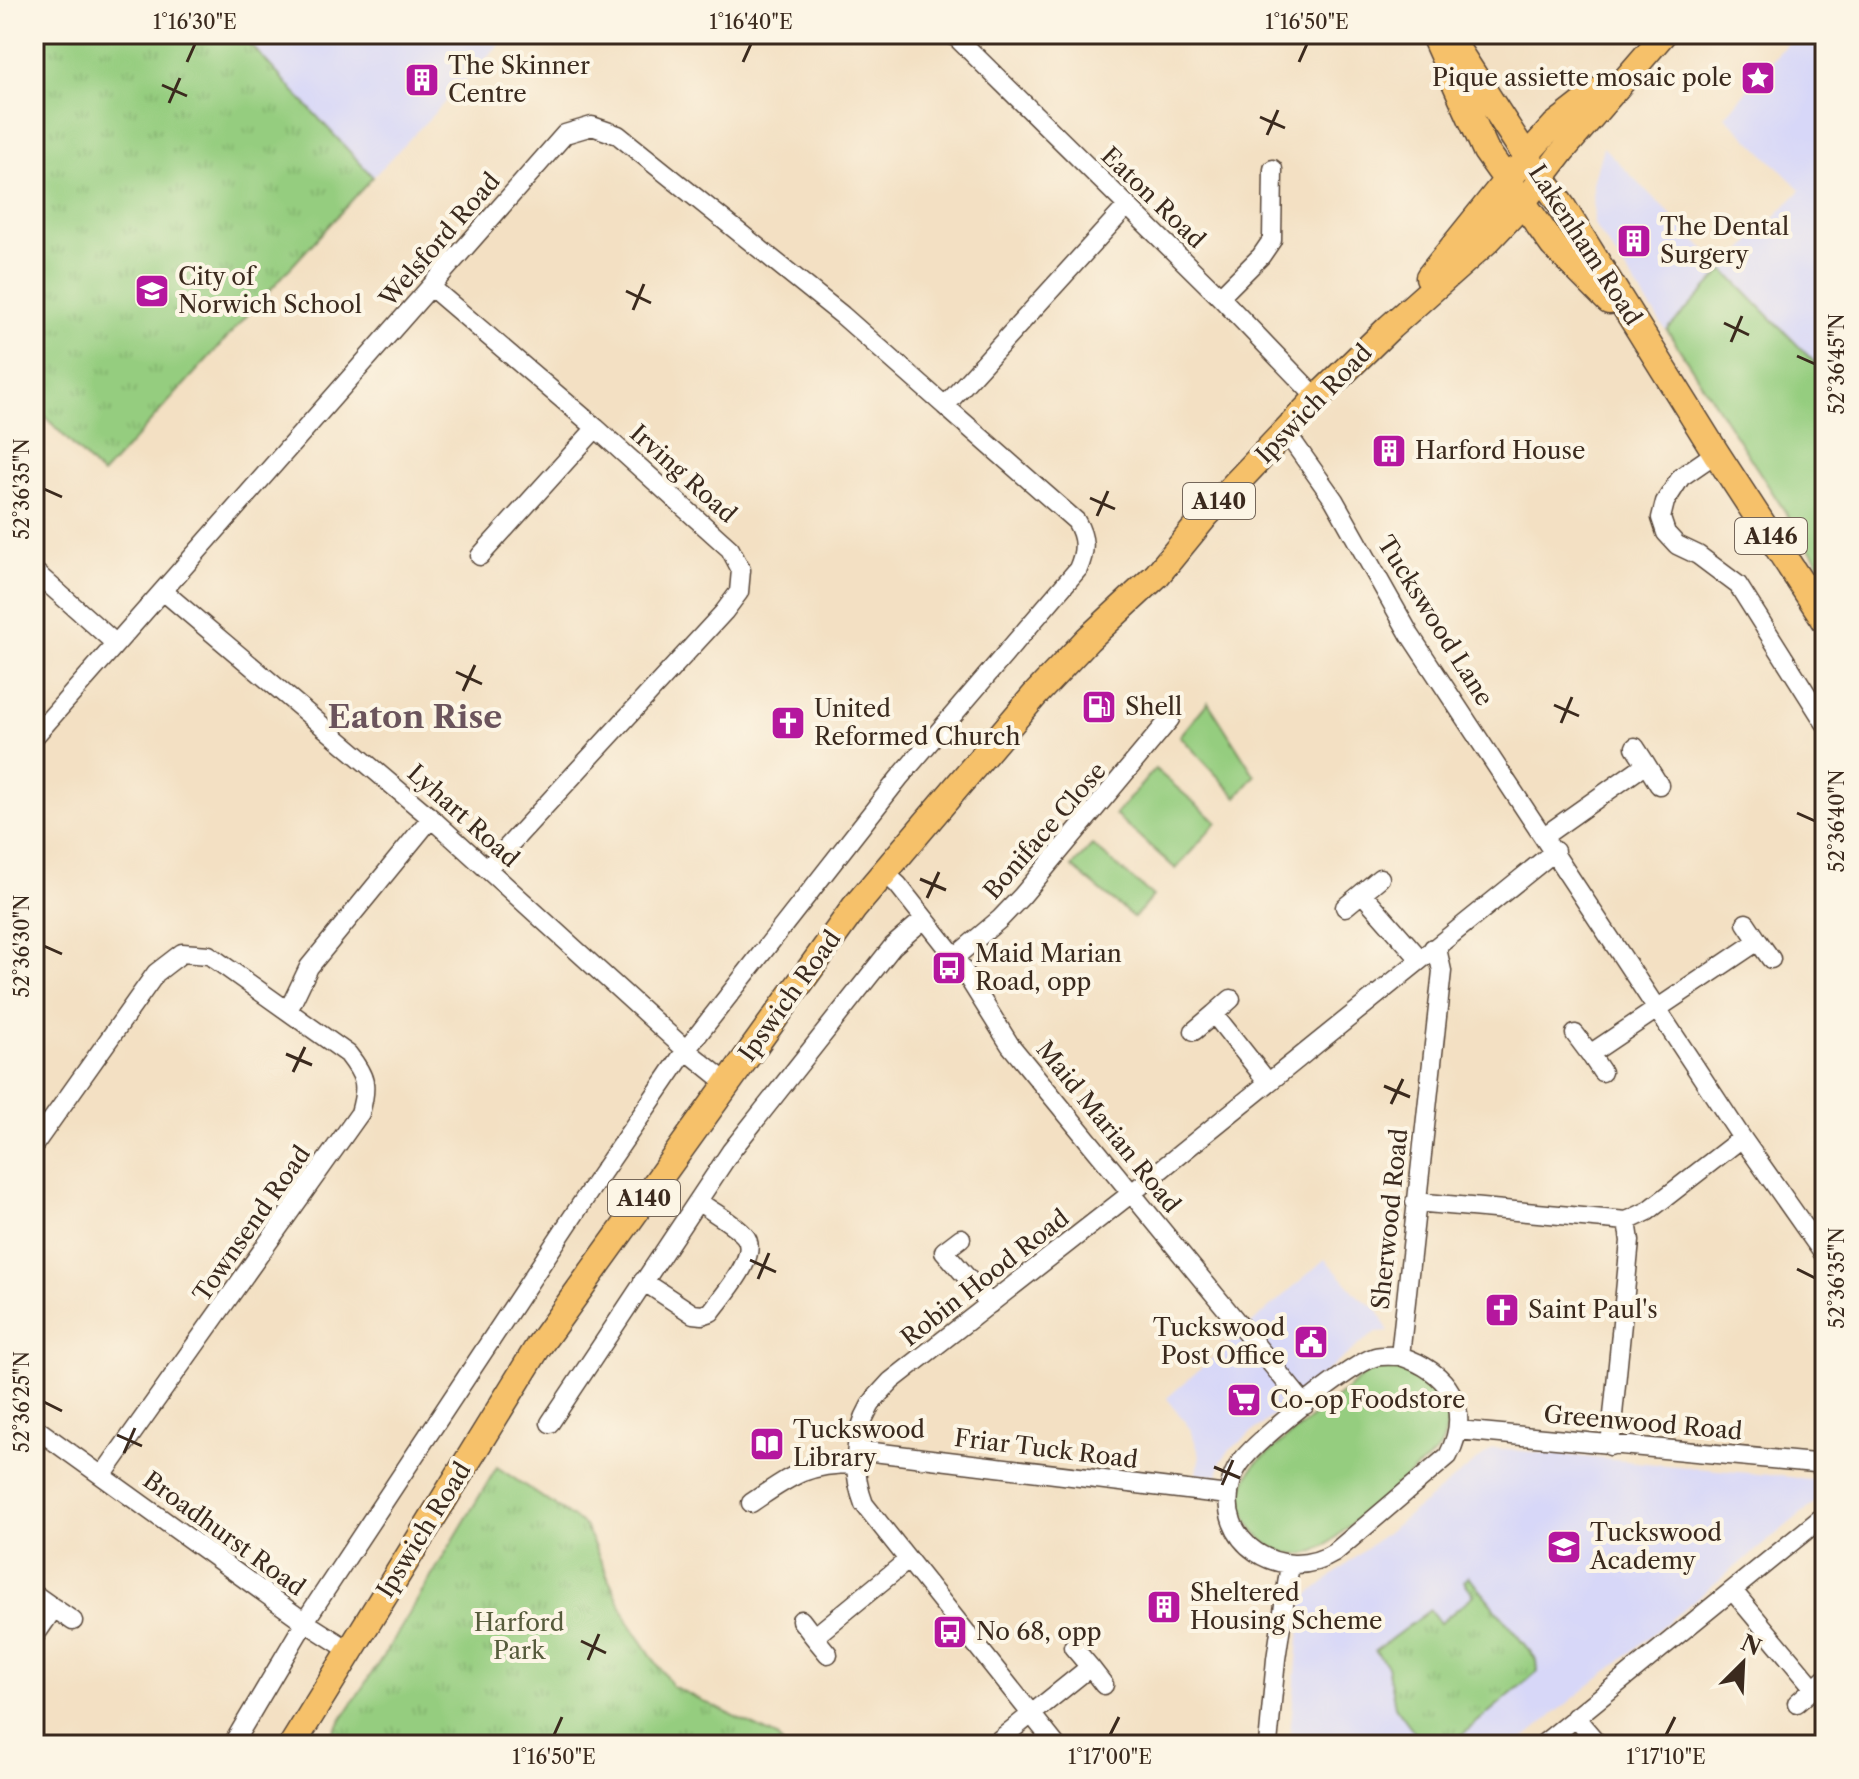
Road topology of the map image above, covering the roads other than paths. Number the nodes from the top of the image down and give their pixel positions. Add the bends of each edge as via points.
1 (953, 34) edge
2 (1433, 34) edge
3 (1447, 34) edge
4 (1664, 34) edge
5 (1644, 54) junction
6 (1526, 156) junction
7 (1273, 169) dead end
8 (1542, 178) junction
9 (1506, 180) junction
10 (1523, 203) junction
11 (1127, 206) junction
12 (431, 287) junction
13 (1220, 297) junction
14 (1390, 327) junction
15 (1643, 334) junction
16 (1317, 398) junction
17 (945, 406) junction
18 (596, 428) junction
19 (1286, 432) junction
20 (1716, 453) junction
21 (480, 556) dead end
22 (34, 571) edge
23 (163, 591) junction
24 (1056, 594) joint
25 (1825, 620) edge
26 (115, 643) junction
27 (1161, 722) dead end
28 (1825, 723) edge
29 (34, 737) edge
30 (1635, 747) dead end
31 (1646, 764) junction
32 (1659, 785) dead end
33 (431, 818) junction
34 (1550, 843) junction
35 (487, 869) junction
36 (884, 872) junction
37 (1380, 878) dead end
38 (1362, 893) junction
39 (1345, 907) dead end
40 (924, 919) junction
41 (1746, 923) dead end
42 (1758, 941) junction
43 (1426, 953) junction
44 (955, 957) junction
45 (1771, 959) dead end
46 (1231, 999) dead end
47 (1659, 1009) junction
48 (288, 1011) junction
49 (1214, 1014) junction
50 (1194, 1031) dead end
51 (1575, 1034) dead end
52 (686, 1050) junction
53 (1590, 1054) junction
54 (1602, 1072) dead end
55 (1267, 1081) junction
56 (727, 1083) junction
57 (1742, 1138) junction
58 (34, 1145) edge
59 (1131, 1193) junction
60 (698, 1201) junction
61 (1415, 1202) junction
62 (1627, 1221) junction
63 (961, 1238) dead end
64 (1825, 1255) edge
65 (643, 1281) junction
66 (990, 1304) junction
67 (1400, 1356) junction
68 (1305, 1405) junction
69 (550, 1423) dead end
70 (34, 1427) edge
71 (1458, 1430) junction
72 (1610, 1446) junction
73 (856, 1457) junction
74 (1825, 1464) edge
75 (102, 1476) junction
76 (1228, 1495) junction
77 (751, 1503) dead end
78 (1825, 1515) edge
79 (908, 1560) junction
80 (1290, 1564) junction
81 (1733, 1591) junction
82 (37, 1596) dead end
83 (54, 1608) junction
84 (801, 1620) dead end
85 (73, 1621) dead end
86 (305, 1622) junction
87 (34, 1637) edge
88 (814, 1637) junction
89 (1073, 1647) dead end
90 (349, 1650) junction
91 (828, 1654) dead end
92 (1090, 1667) junction
93 (1819, 1683) edge
94 (1104, 1685) dead end
95 (1797, 1703) dead end
96 (1031, 1713) junction
97 (1575, 1717) junction
98 (232, 1745) edge
99 (292, 1745) edge
100 (993, 1745) edge
101 (1056, 1745) edge
102 (1268, 1745) edge
103 (1542, 1745) edge
104 (1599, 1745) edge

1 - 11 street, Eaton Road
2 - 9 highway, Lakenham Road via 1486,151
3 - 6 highway, Lakenham Road
4 - 5 main road, Ipswich Road
5 - 6 main road, Ipswich Road via 1559,121
5 - 8 main road, Ipswich Road
6 - 8 highway, Lakenham Road / A146
6 - 9 highway, Ipswich Road / A140
6 - 10 highway
7 - 13 street via 1272,240
8 - 10 main road, Ipswich Road
8 - 15 highway, Lakenham Road / A146
9 - 10 highway, Lakenham Road / A146
9 - 14 highway, Ipswich Road / A140
10 - 14 highway, Ipswich Road / A140
10 - 15 highway, Lakenham Road / A146 via 1553,245
11 - 13 street, Eaton Road
11 - 17 street
12 - 17 street, Welsford Road via 565,134 592,126 618,135 842,315
12 - 18 street, Irving Road
12 - 23 street, Welsford Road
13 - 16 street, Eaton Road
14 - 16 highway, Ipswich Road / A140
15 - 20 highway, Lakenham Road / A146
16 - 19 highway, Ipswich Road / A140
17 - 24 street, Welsford Road via 1080,527 1084,555
18 - 21 street
18 - 35 street, Irving Road via 730,549 741,570 739,592
19 - 34 street, Tuckswood Lane via 1334,500 1410,635
19 - 36 highway, Ipswich Road / A140 via 1157,575 1035,695
20 - 25 highway, Lakenham Road / A146
20 - 28 street via 1681,477 1665,502 1661,518 1666,533 1738,585
22 - 26 street
23 - 26 street, Welsford Road
23 - 33 street, Lyhart Road
24 - 52 street, Ipswich Road via 899,778
26 - 29 street, Welsford Road
27 - 44 street, Boniface Close via 1022,896
30 - 31 street
31 - 32 street
31 - 34 street
33 - 35 street, Lyhart Road
33 - 48 street via 309,967
34 - 43 street, Robin Hood Road
34 - 47 street, Tuckswood Lane
35 - 52 street, Lyhart Road
36 - 40 street, Maid Marian Road
36 - 56 highway, Ipswich Road / A140
37 - 38 street
38 - 39 street
38 - 43 street
40 - 44 street, Maid Marian Road
40 - 60 street, Ipswich Road via 884,957 731,1151
41 - 42 street
42 - 45 street
42 - 47 street
43 - 55 street, Robin Hood Road
43 - 61 street, Sherwood Road via 1438,953 1442,971
44 - 59 street, Maid Marian Road via 1010,1045
46 - 49 street
47 - 53 street
47 - 57 street, Tuckswood Lane
48 - 58 street via 209,955 182,953 156,973
48 - 75 street, Townsend Road via 348,1054 363,1073 366,1092 360,1113
49 - 50 street
49 - 55 street
51 - 53 street
52 - 56 street, Lyhart Road
52 - 86 street, Ipswich Road
53 - 54 street
55 - 59 street, Robin Hood Road
56 - 90 highway, Ipswich Road / A140 via 538,1347
57 - 62 street via 1648,1211
57 - 64 street, Tuckswood Lane
59 - 66 street, Robin Hood Road
59 - 68 street, Maid Marian Road
60 - 65 street, Ipswich Road
60 - 65 street via 746,1236 750,1248 711,1312 693,1314
61 - 62 street
61 - 67 street, Sherwood Road
62 - 72 street via 1630,1241
63 - 66 street via 937,1257
65 - 69 street, Ipswich Road
66 - 73 street, Robin Hood Road via 891,1381 871,1405
67 - 68 street via 1365,1362
67 - 71 street via 1423,1363 1444,1380 1455,1401
68 - 76 street via 1243,1459
70 - 75 street, Broadhurst Road
71 - 72 street, Greenwood Road
71 - 80 street via 1448,1456 1334,1553 1320,1562
72 - 74 street, Greenwood Road
73 - 76 street, Friar Tuck Road
73 - 77 street, Friar Tuck Road via 791,1475
73 - 79 street, Robin Hood Road via 857,1488 864,1504
75 - 86 street, Broadhurst Road
76 - 80 street via 1236,1534 1246,1546
78 - 81 street
79 - 88 street
79 - 96 street, Robin Hood Road
80 - 102 street
81 - 93 street
81 - 97 street
82 - 83 street
83 - 85 street
83 - 87 street
84 - 88 street
86 - 90 street, Broadhurst Road
86 - 98 street, Ipswich Road
88 - 91 street
89 - 92 street
90 - 99 highway, Ipswich Road / A140
92 - 94 street
92 - 96 street
93 - 95 street
96 - 100 street
96 - 101 street, Robin Hood Road
97 - 103 street
97 - 104 street

